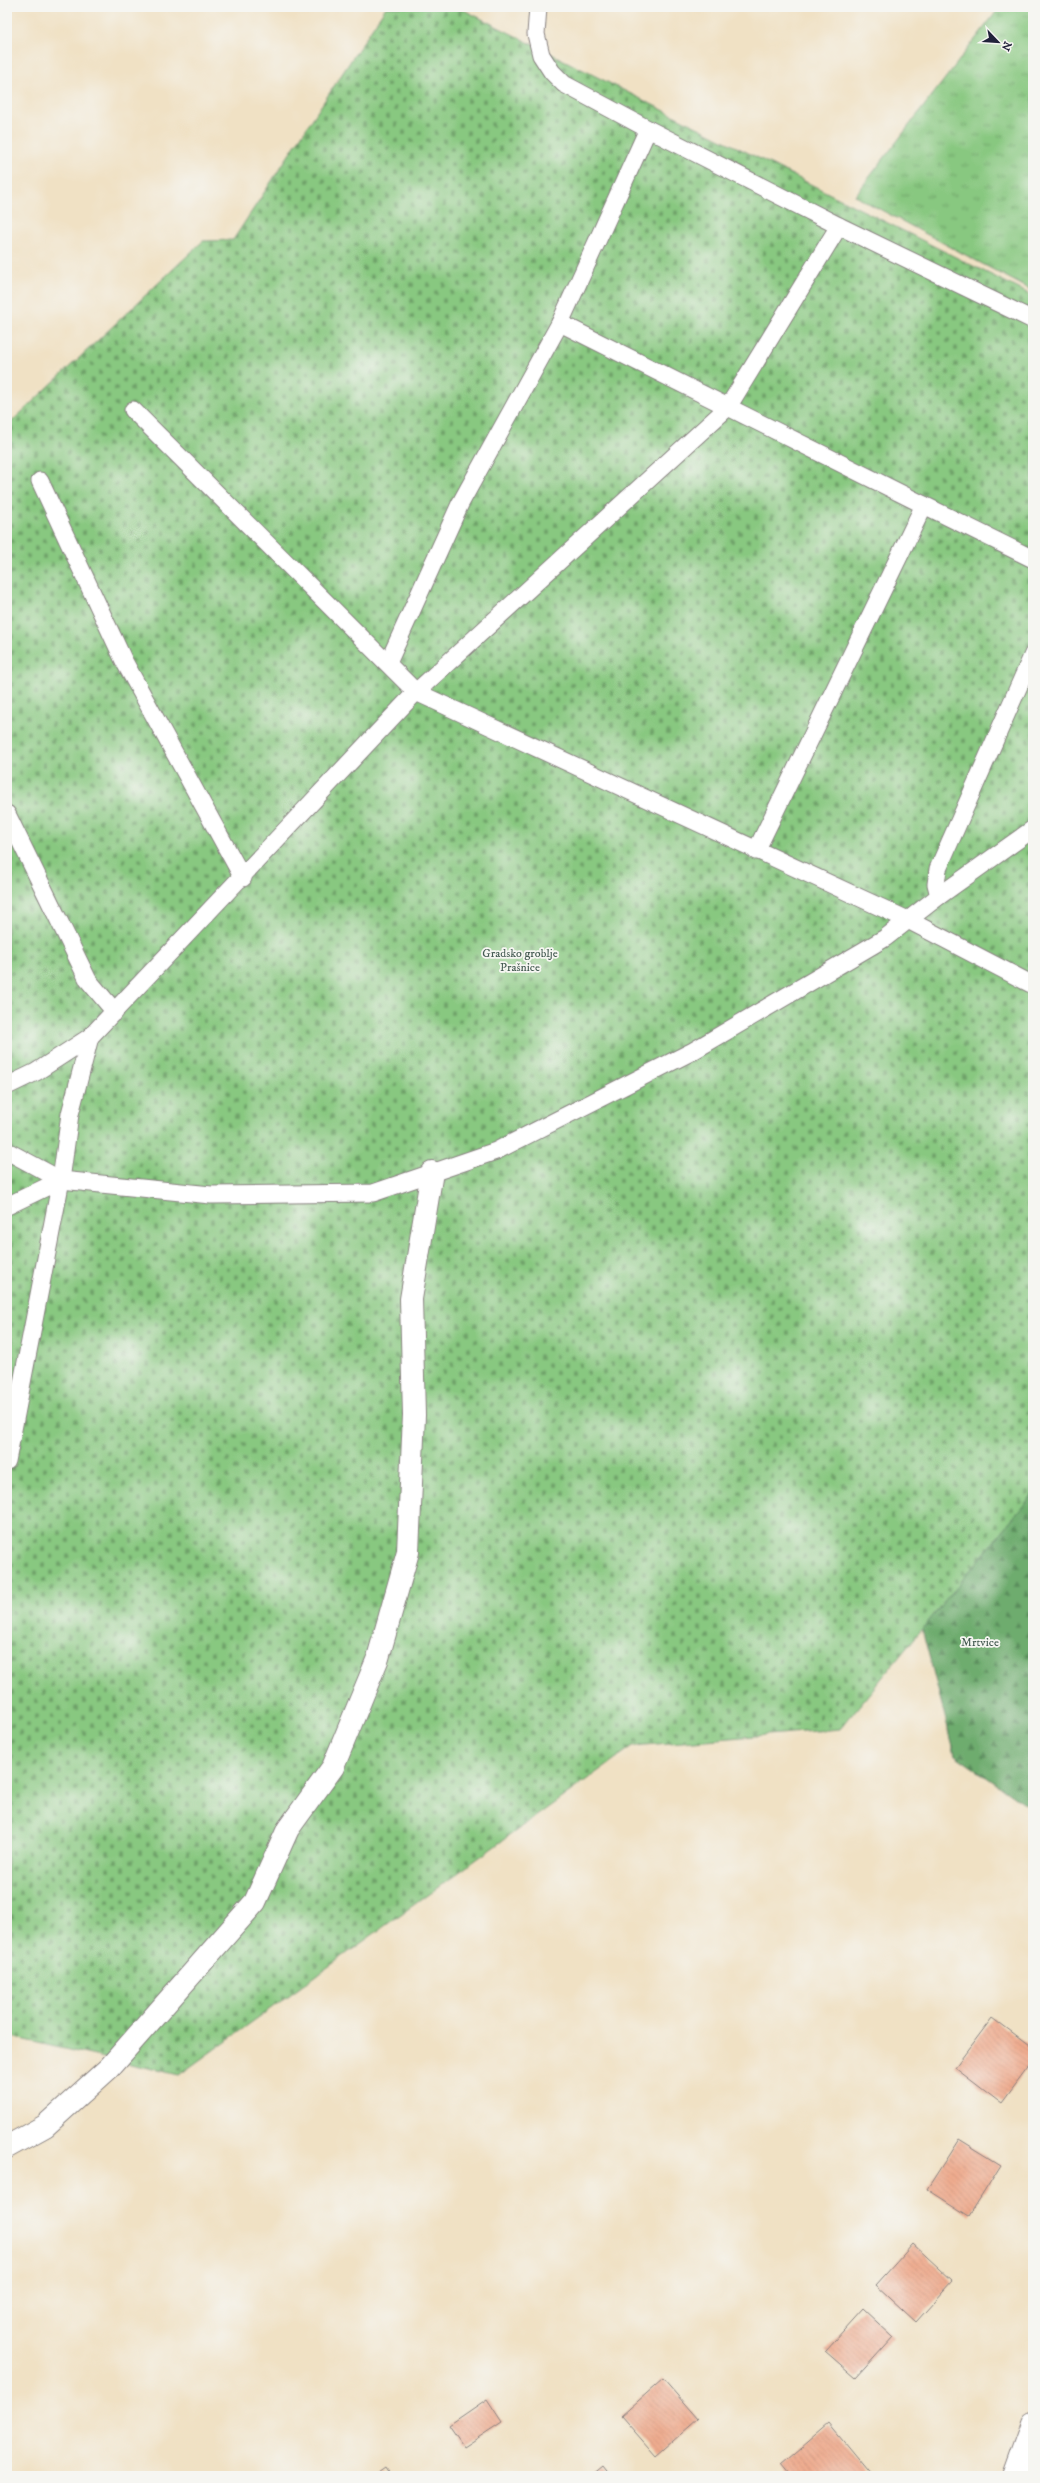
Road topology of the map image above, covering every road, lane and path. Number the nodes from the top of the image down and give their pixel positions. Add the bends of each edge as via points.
1 (538, 7) edge
2 (648, 130) junction
3 (839, 226) junction
4 (1033, 320) edge
5 (560, 323) junction
6 (728, 407) junction
7 (133, 410) dead end
8 (40, 481) dead end
9 (924, 505) junction
10 (1033, 559) edge
11 (1033, 654) edge
12 (388, 663) junction
13 (416, 692) junction
14 (7, 814) edge
15 (1033, 829) edge
16 (756, 851) junction
17 (243, 878) junction
18 (939, 896) junction
19 (908, 920) junction
20 (1033, 985) edge
21 (115, 1012) junction
22 (90, 1037) junction
23 (7, 1086) edge
24 (7, 1151) edge
25 (432, 1172) junction
26 (61, 1180) junction
27 (7, 1206) edge
28 (7, 1461) edge
29 (7, 2147) edge
30 (1033, 2423) edge
31 (1014, 2476) edge

1 - 2 lane via 536,34 541,55 552,72 564,84
2 - 3 lane
2 - 5 lane
3 - 4 lane
3 - 6 lane
5 - 6 lane
5 - 12 lane via 460,504
6 - 9 lane
6 - 13 lane
7 - 12 lane
8 - 17 lane via 124,661
9 - 10 lane
9 - 16 lane
11 - 18 lane via 938,869 936,884
12 - 13 lane
13 - 16 lane
13 - 17 lane
14 - 21 lane via 88,980
15 - 18 lane
16 - 19 lane
17 - 21 lane
18 - 19 lane
19 - 20 lane
19 - 25 lane via 885,938 693,1051 496,1151
21 - 22 lane
22 - 23 lane via 36,1072
22 - 26 lane via 70,1114
24 - 26 lane
25 - 26 lane via 373,1193 211,1195
25 - 29 street via 411,1299 414,1415 408,1552 378,1658 333,1767 288,1829 255,1902 109,2068 45,2126
26 - 27 lane
26 - 28 lane
30 - 31 street

